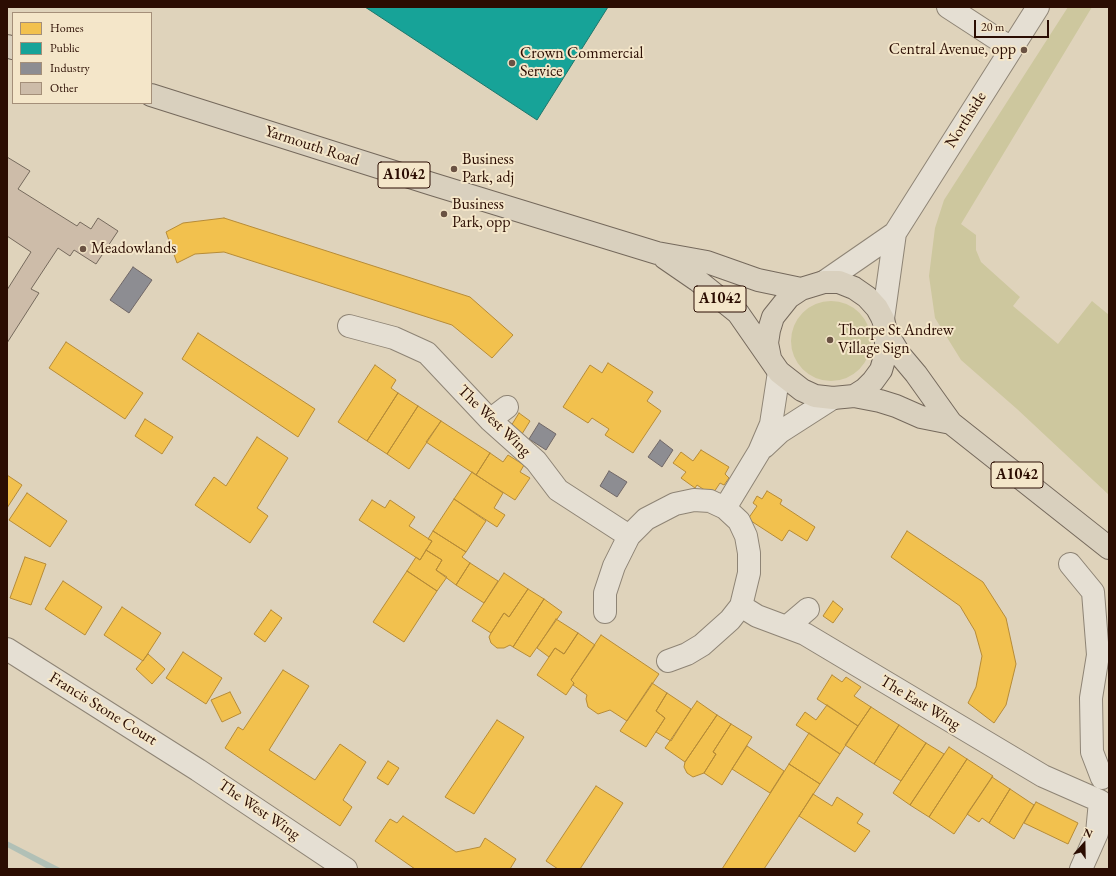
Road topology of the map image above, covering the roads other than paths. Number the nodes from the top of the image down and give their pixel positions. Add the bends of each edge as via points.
1 (948, 7) edge
2 (1038, 7) edge
3 (1011, 48) junction
4 (152, 95) edge
5 (895, 233) junction
6 (657, 253) junction
7 (824, 282) junction
8 (801, 289) junction
9 (885, 325) junction
10 (349, 326) dead end
11 (774, 365) junction
12 (843, 397) junction
13 (507, 407) dead end
14 (490, 420) junction
15 (951, 423) junction
16 (758, 452) junction
17 (726, 508) junction
18 (629, 536) junction
19 (1109, 548) edge
20 (1070, 564) dead end
21 (741, 606) junction
22 (808, 609) dead end
23 (605, 612) dead end
24 (788, 626) junction
25 (7, 649) edge
26 (1103, 654) edge
27 (668, 661) dead end
28 (1109, 690) edge
29 (1105, 769) edge
30 (198, 770) joint
31 (1100, 801) junction
32 (346, 869) edge
33 (1081, 869) edge

1 - 3 street
2 - 3 street, Northside
3 - 5 street, Northside
4 - 6 highway, Yarmouth Road / A1042
5 - 7 street, Northside
5 - 9 street, Northside
6 - 8 highway, Yarmouth Road / A1042 via 707,262 758,280
6 - 11 highway, Yarmouth Road / A1042 via 697,280 738,313
7 - 8 highway, Yarmouth Road / A1042
7 - 9 highway, Yarmouth Road / A1042 via 839,282 867,297 877,308
8 - 11 highway, Yarmouth Road / A1042 via 789,297 773,317 767,343
9 - 12 highway via 886,353 881,370 865,390
9 - 15 highway, Yarmouth Road / A1042 via 900,355
10 - 14 street, The West Wing via 394,338 427,353
11 - 12 highway, Yarmouth Road / A1042 via 790,383 802,390 815,396
11 - 16 street via 771,424
12 - 15 highway, Yarmouth Road / A1042 via 880,401 921,417
12 - 16 street via 780,432
13 - 14 street
14 - 18 street, The West Wing via 536,461 558,490
15 - 19 highway, Yarmouth Road / A1042
16 - 17 street
17 - 18 street via 710,501 694,500 675,504 646,519
17 - 21 street via 739,521 746,536 749,553 749,573
18 - 23 street via 608,582
20 - 26 street via 1093,592
21 - 24 street, The East Wing via 771,623
21 - 27 street via 730,620 702,645
22 - 24 street
24 - 31 street, The East Wing via 1043,776
25 - 30 street, Francis Stone Court
26 - 28 street
26 - 29 street via 1091,698 1092,752
29 - 31 street
30 - 32 street, The West Wing
31 - 33 street via 1097,833

